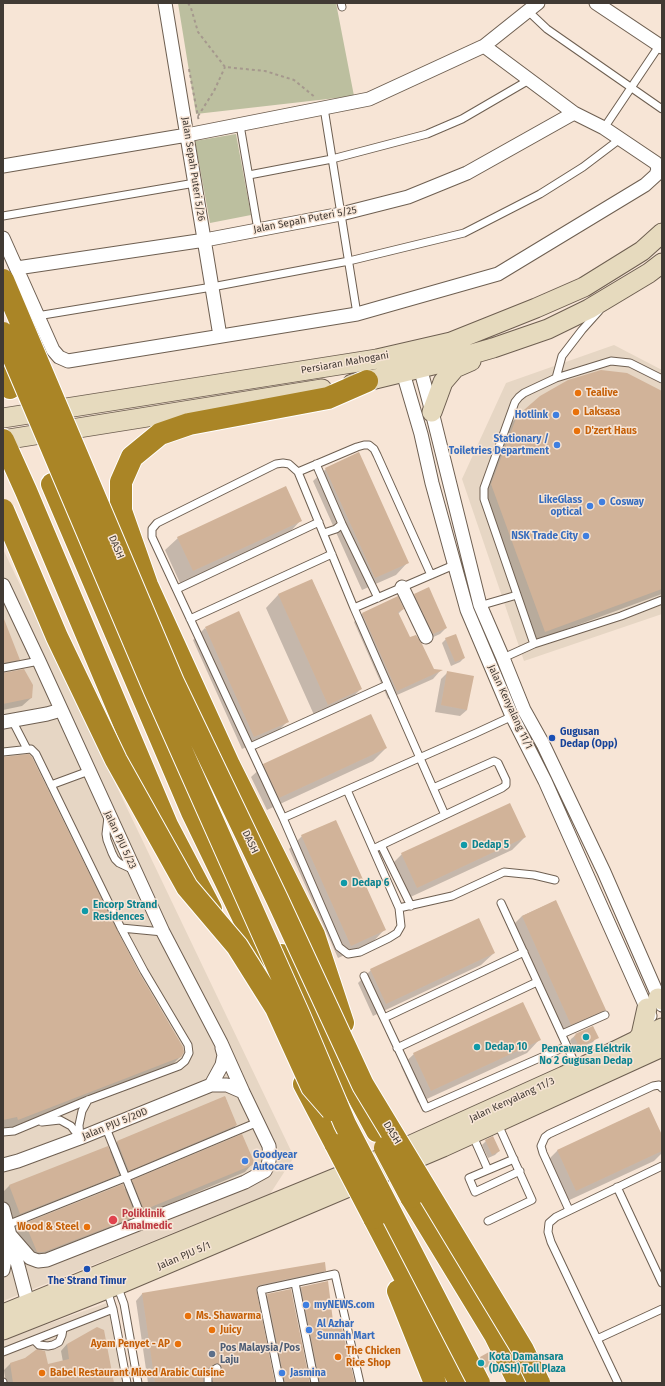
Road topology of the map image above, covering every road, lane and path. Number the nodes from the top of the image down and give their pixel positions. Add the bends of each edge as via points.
1 (165, 3) edge
2 (188, 3) edge
3 (538, 3) edge
4 (596, 3) edge
5 (528, 11) junction
6 (661, 45) edge
7 (484, 46) junction
8 (225, 67) junction
9 (529, 80) junction
10 (631, 88) junction
11 (324, 108) junction
12 (662, 109) edge
13 (574, 113) junction
14 (198, 116) dead end
15 (240, 125) junction
16 (604, 128) junction
17 (187, 135) junction
18 (620, 139) junction
19 (332, 159) junction
20 (3, 166) edge
21 (249, 175) junction
22 (195, 182) junction
23 (341, 214) junction
24 (3, 216) edge
25 (258, 230) junction
26 (662, 234) edge
27 (3, 238) edge
28 (204, 240) junction
29 (349, 261) junction
30 (662, 263) edge
31 (10, 274) edge
32 (212, 288) junction
33 (611, 297) junction
34 (357, 314) junction
35 (37, 316) junction
36 (3, 333) edge
37 (220, 336) junction
38 (493, 348) junction
39 (409, 361) junction
40 (556, 378) junction
41 (662, 379) edge
42 (7, 380) edge
43 (367, 381) junction
44 (432, 412) junction
45 (3, 418) edge
46 (3, 440) edge
47 (316, 464) junction
48 (298, 472) junction
49 (3, 510) edge
50 (319, 522) junction
51 (342, 524) junction
52 (324, 533) junction
53 (332, 554) junction
54 (454, 565) junction
55 (431, 575) junction
56 (3, 585) edge
57 (402, 587) junction
58 (176, 589) junction
59 (517, 595) junction
60 (378, 598) junction
61 (662, 600) edge
62 (7, 602) edge
63 (480, 605) junction
64 (354, 608) junction
65 (467, 610) junction
66 (190, 618) junction
67 (426, 637) dead end
68 (534, 644) junction
69 (504, 658) junction
70 (39, 661) junction
71 (3, 668) edge
72 (387, 684) junction
73 (61, 710) junction
74 (518, 713) junction
75 (7, 721) edge
76 (250, 747) junction
77 (27, 749) junction
78 (3, 752) edge
79 (419, 758) junction
80 (89, 771) junction
81 (51, 785) junction
82 (433, 788) junction
83 (346, 790) junction
84 (192, 812) junction
85 (445, 815) junction
86 (283, 818) junction
87 (381, 845) junction
88 (373, 849) junction
89 (555, 880) dead end
90 (501, 903) dead end
91 (410, 906) junction
92 (399, 908) junction
93 (121, 928) junction
94 (163, 932) junction
95 (524, 952) junction
96 (364, 976) dead end
97 (537, 982) junction
98 (657, 1003) edge
99 (605, 1015) dead end
100 (384, 1018) junction
101 (562, 1034) junction
102 (660, 1038) edge
103 (637, 1040) junction
104 (221, 1043) junction
105 (567, 1046) junction
106 (397, 1048) junction
107 (578, 1069) junction
108 (211, 1085) junction
109 (363, 1085) junction
110 (557, 1087) junction
111 (662, 1088) edge
112 (243, 1092) junction
113 (88, 1100) junction
114 (35, 1122) junction
115 (258, 1122) junction
116 (497, 1122) junction
117 (106, 1128) junction
118 (3, 1132) edge
119 (472, 1134) junction
120 (345, 1135) junction
121 (80, 1138) junction
122 (514, 1159) junction
123 (18, 1162) junction
124 (3, 1165) edge
125 (662, 1166) edge
126 (488, 1170) junction
127 (520, 1171) junction
128 (362, 1174) junction
129 (3, 1175) edge
130 (126, 1177) junction
131 (617, 1187) junction
132 (3, 1209) edge
133 (570, 1210) junction
134 (382, 1213) junction
135 (488, 1221) dead end
136 (144, 1222) junction
137 (8, 1230) junction
138 (390, 1249) junction
139 (3, 1270) edge
140 (112, 1281) junction
141 (295, 1283) junction
142 (662, 1283) edge
143 (113, 1309) junction
144 (662, 1309) edge
145 (30, 1311) junction
146 (3, 1314) edge
147 (63, 1329) junction
148 (3, 1330) edge
149 (34, 1340) junction
150 (597, 1340) junction
151 (3, 1352) edge
152 (217, 1368) dead end
153 (127, 1383) edge
154 (138, 1383) edge
155 (208, 1383) edge
156 (280, 1383) edge
157 (316, 1383) edge
158 (360, 1383) edge
159 (435, 1383) edge
160 (460, 1383) edge
161 (479, 1383) edge
162 (486, 1383) edge
163 (519, 1383) edge
164 (539, 1383) edge
165 (618, 1383) edge

1 - 17 street, Jalan Sepah Puteri 5/26
2 - 8 path via 192,8 198,32
3 - 5 street
4 - 6 street
5 - 7 street
5 - 10 lane via 547,29
6 - 10 lane
7 - 9 street
7 - 11 street via 369,99
8 - 11 path via 264,71 294,80
8 - 14 path
9 - 13 street
9 - 19 lane via 462,119 427,134
10 - 12 lane
10 - 16 lane
11 - 15 street
11 - 19 lane
13 - 16 street
13 - 23 street, Jalan Sepah Puteri 5/25 via 467,173 408,197
15 - 17 street
15 - 21 lane
16 - 18 street
17 - 20 street
17 - 22 street, Jalan Sepah Puteri 5/26
18 - 29 lane via 583,167 540,194 464,233
18 - 34 street via 658,166 657,172 645,185 498,274
19 - 21 lane
19 - 23 lane
21 - 25 lane
22 - 24 lane
22 - 28 street, Jalan Sepah Puteri 5/26
23 - 25 street, Jalan Sepah Puteri 5/25
23 - 29 lane
25 - 28 street, Jalan Sepah Puteri 5/25
26 - 39 main road, Persiaran Mahogani via 642,251 584,287
27 - 31 street
28 - 31 street, Jalan Sepah Puteri 5/25
28 - 32 street, Jalan Sepah Puteri 5/26
29 - 32 lane
29 - 34 lane
30 - 33 main road, Persiaran Mahogani
31 - 35 street
31 - 109 highway, DASH, bridge via 173,682
32 - 35 lane
32 - 37 street, Jalan Sepah Puteri 5/26
33 - 38 main road, Persiaran Mahogani via 548,329
33 - 40 lane via 562,356
34 - 37 street
35 - 37 street via 52,350 68,361
36 - 120 highway, DASH, bridge via 155,691 299,1015
38 - 39 main road, Persiaran Mahogani
38 - 44 main road via 454,368 443,382
39 - 43 main road, Persiaran Mahogani
39 - 44 street, Jalan Kenyalang 11/1
39 - 45 main road, Persiaran Mahogani via 377,359
39 - 54 street, Jalan Kenyalang 11/1 via 421,434
40 - 41 lane via 611,361 630,364
40 - 59 lane via 518,397 483,493
42 - 84 highway
43 - 46 main road, Persiaran Mahogani
43 - 109 highway, bridge via 328,398 189,424 160,434 132,457 121,482 120,511 147,585 225,758 314,935
44 - 63 street, Jalan Kenyalang 11/1
46 - 120 highway via 167,825
47 - 48 lane
47 - 51 lane
47 - 55 lane via 364,444 374,449
48 - 50 lane
48 - 58 lane via 289,464 276,464 157,523 152,528 152,537
49 - 120 highway, bridge via 57,636 116,760 187,887 237,946 276,1008 312,1087
50 - 52 lane
50 - 58 lane
51 - 52 lane
51 - 60 lane
52 - 53 lane
53 - 64 lane
53 - 66 lane
54 - 55 lane
54 - 65 street, Jalan Kenyalang 11/1
55 - 57 lane
56 - 62 street, Jalan PJU 5/23
57 - 60 lane
57 - 67 street
58 - 66 lane
59 - 63 lane
59 - 68 lane
60 - 64 lane
61 - 68 lane
62 - 70 street, Jalan PJU 5/23
63 - 65 lane
63 - 69 street, Jalan Kenyalang 11/1
64 - 72 lane
65 - 74 street, Jalan Kenyalang 11/1
66 - 76 lane
68 - 69 lane
69 - 74 street, Jalan Kenyalang 11/1
70 - 71 lane
70 - 73 street, Jalan PJU 5/23
72 - 76 lane
72 - 79 lane
73 - 75 street
73 - 80 street, Jalan PJU 5/23
74 - 79 lane
74 - 98 street, Jalan Kenyalang 11/1 via 545,781
75 - 77 lane
76 - 86 lane
77 - 78 lane
77 - 81 lane via 36,754
79 - 82 lane
79 - 83 lane
80 - 81 lane
80 - 94 street, Jalan PJU 5/23
81 - 93 lane
82 - 85 lane
82 - 85 lane via 494,761 498,763 506,780 506,785 502,788
83 - 86 lane
83 - 88 lane
84 - 120 highway
84 - 163 highway, bridge via 209,827 225,849 411,1197 495,1335
85 - 87 lane
86 - 92 lane via 343,952 354,954 397,933 401,926
87 - 88 lane
87 - 91 lane
88 - 92 lane
89 - 91 lane via 504,872 452,896
90 - 95 lane
91 - 92 lane
93 - 94 lane
93 - 113 lane via 188,1044 189,1053 179,1066
94 - 104 street, Jalan PJU 5/23
95 - 97 lane
95 - 100 lane
96 - 100 lane
97 - 101 lane
97 - 106 lane
98 - 102 street, Jalan Kenyalang 11/1
98 - 103 main road
99 - 101 lane
100 - 106 lane
101 - 105 lane
102 - 103 main road, Jalan Kenyalang 11/3
102 - 110 main road, Jalan Kenyalang 11/3
103 - 107 main road, Jalan Kenyalang 11/3
104 - 108 street via 224,1055 222,1065
104 - 112 street, Jalan PJU 5/23
105 - 106 lane via 426,1108
105 - 107 lane
107 - 110 main road, Jalan Kenyalang 11/3
108 - 112 street, Jalan PJU 5/20D via 227,1085
108 - 117 street, Jalan PJU 5/20D
109 - 164 highway, DASH, bridge via 523,1350
110 - 116 main road, Jalan Kenyalang 11/3
110 - 128 main road, Jalan Kenyalang 11/3
111 - 133 lane via 659,1085 653,1086 545,1137 541,1146 543,1152
112 - 115 street, Jalan PJU 5/23
113 - 114 lane
113 - 121 lane via 82,1110
114 - 118 lane via 14,1131
114 - 121 lane via 60,1120 71,1126
115 - 130 lane
115 - 136 street, Jalan PJU 5/23 via 270,1156 265,1171 245,1182
116 - 119 main road, Jalan Kenyalang 11/3
116 - 122 lane
117 - 121 street, Jalan PJU 5/20D
117 - 130 lane
119 - 126 lane
119 - 128 main road, Jalan Kenyalang 11/3
120 - 134 highway, bridge
120 - 161 highway, DASH, bridge
121 - 123 street, Jalan PJU 5/20D
122 - 126 lane
122 - 127 lane
123 - 124 street, Jalan PJU 5/20D
123 - 129 street, Jalan PJU 5/20D
125 - 131 lane
126 - 127 lane via 469,1178 475,1192
127 - 135 lane via 532,1200
128 - 140 main road, Jalan PJU 5/1
130 - 136 lane
130 - 137 lane
131 - 133 lane
131 - 142 lane
132 - 137 street
133 - 150 lane via 556,1216 549,1224 548,1232
134 - 138 highway
134 - 162 highway
136 - 137 street, Jalan PJU 5/23 via 47,1260 38,1261 25,1253
137 - 139 street
137 - 145 street
138 - 159 highway via 394,1283
138 - 160 highway
140 - 143 lane
140 - 145 main road, Jalan PJU 5/1
140 - 154 lane via 124,1304
141 - 156 lane via 260,1290
141 - 157 lane
141 - 158 lane via 335,1274
143 - 147 lane
143 - 153 lane
144 - 150 lane
145 - 146 main road, Jalan PJU 5/1
145 - 148 main road, Jalan PJU 5/1
147 - 149 lane
147 - 149 lane via 59,1342 53,1345 39,1345
149 - 151 lane
150 - 165 lane
152 - 155 lane via 210,1372

